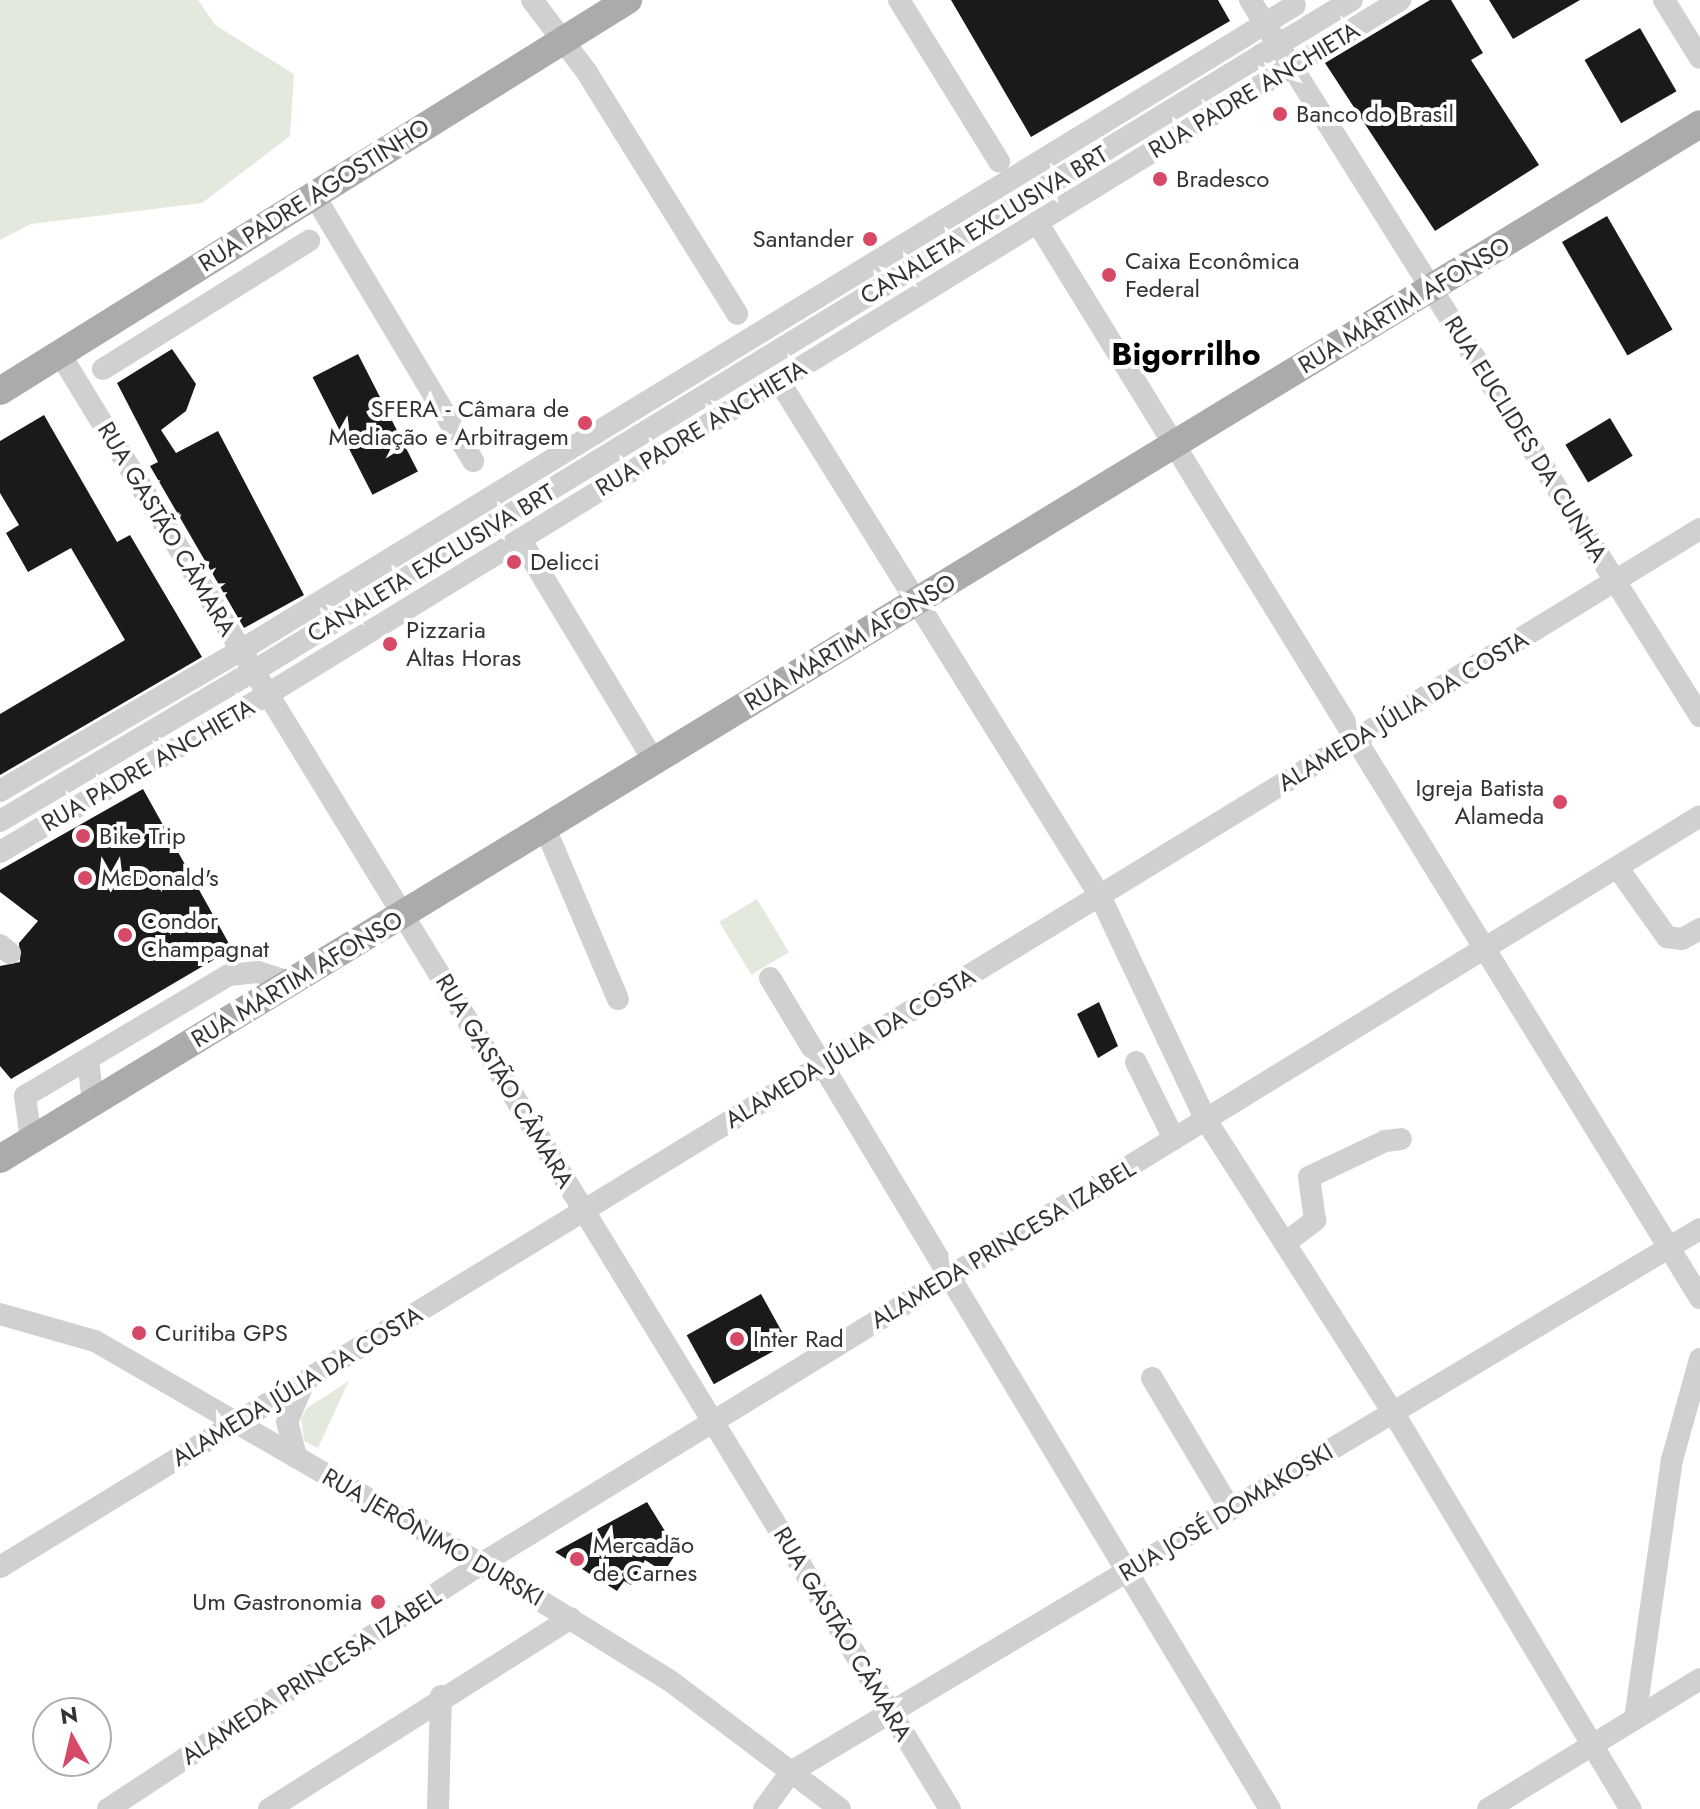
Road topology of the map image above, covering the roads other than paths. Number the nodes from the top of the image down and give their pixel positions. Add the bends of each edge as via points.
1 (532, 0) edge
2 (628, 0) edge
3 (899, 0) edge
4 (1250, 0) edge
5 (1352, 0) edge
6 (1664, 0) edge
7 (1299, 2) edge
8 (1387, 3) edge
9 (561, 42) junction
10 (1700, 58) edge
11 (1700, 124) edge
12 (999, 161) dead end
13 (314, 195) junction
14 (282, 216) junction
15 (1037, 222) junction
16 (309, 241) dead end
17 (281, 259) junction
18 (1431, 288) junction
19 (737, 314) dead end
20 (85, 338) junction
21 (129, 352) junction
22 (60, 354) junction
23 (103, 369) dead end
24 (779, 381) junction
25 (0, 391) edge
26 (1174, 445) junction
27 (473, 461) dead end
28 (1700, 529) edge
29 (520, 539) junction
30 (1615, 581) junction
31 (916, 602) junction
32 (241, 650) junction
33 (254, 671) junction
34 (268, 694) junction
35 (1700, 716) edge
36 (1356, 739) junction
37 (654, 761) junction
38 (0, 791) edge
39 (1700, 816) edge
40 (0, 821) edge
41 (545, 828) junction
42 (0, 852) edge
43 (1617, 867) junction
44 (1100, 896) junction
45 (403, 914) junction
46 (1700, 929) edge
47 (1485, 948) junction
48 (770, 978) dead end
49 (291, 983) junction
50 (618, 999) dead end
51 (88, 1059) junction
52 (1136, 1062) dead end
53 (823, 1065) junction
54 (93, 1103) junction
55 (1206, 1120) junction
56 (1174, 1139) junction
57 (1401, 1139) dead end
58 (31, 1140) junction
59 (0, 1159) edge
60 (584, 1211) junction
61 (1700, 1229) edge
62 (1285, 1243) junction
63 (1669, 1247) junction
64 (950, 1277) junction
65 (1700, 1298) edge
66 (0, 1314) edge
67 (1700, 1359) edge
68 (1152, 1378) dead end
69 (304, 1381) junction
70 (1393, 1412) junction
71 (713, 1422) junction
72 (236, 1423) junction
73 (296, 1457) junction
74 (1230, 1509) junction
75 (481, 1564) junction
76 (0, 1567) edge
77 (1127, 1571) junction
78 (571, 1618) junction
79 (1700, 1679) edge
80 (441, 1696) junction
81 (890, 1712) junction
82 (1635, 1719) junction
83 (1593, 1745) junction
84 (791, 1772) junction
85 (1630, 1808) edge
86 (108, 1809) edge
87 (269, 1809) edge
88 (438, 1809) edge
89 (764, 1809) edge
90 (840, 1809) edge
91 (950, 1809) edge
92 (1270, 1809) edge
93 (1488, 1809) edge

1 - 9 street
2 - 9 main road, RUA PADRE AGOSTINHO
3 - 12 street
4 - 18 street, RUA EUCLIDES DA CUNHA
5 - 33 street, CANALETA EXCLUSIVA BRT, bridge
6 - 10 street
7 - 32 street, RUA PADRE ANCHIETA, bridge
8 - 15 street, RUA PADRE ANCHIETA, bridge
9 - 13 main road, RUA PADRE AGOSTINHO
9 - 19 street via 586,71
11 - 18 main road, RUA MARTIM AFONSO
13 - 14 main road, RUA PADRE AGOSTINHO
13 - 27 street
14 - 17 street
14 - 20 main road, RUA PADRE AGOSTINHO
15 - 24 street, RUA PADRE ANCHIETA
15 - 26 street
16 - 17 street
17 - 21 street
18 - 26 main road, RUA MARTIM AFONSO
18 - 30 street, RUA EUCLIDES DA CUNHA
20 - 21 street
20 - 22 main road, RUA PADRE AGOSTINHO
21 - 23 street
22 - 25 main road, RUA PADRE AGOSTINHO
22 - 32 street, RUA GASTÃO CÂMARA
24 - 29 street, RUA PADRE ANCHIETA
24 - 31 street
26 - 31 main road, RUA MARTIM AFONSO
26 - 36 street
28 - 30 street, ALAMEDA JÚLIA DA COSTA
29 - 34 street, RUA PADRE ANCHIETA
29 - 37 street
30 - 35 street, RUA EUCLIDES DA CUNHA
30 - 36 street, ALAMEDA JÚLIA DA COSTA
31 - 37 main road, RUA MARTIM AFONSO
31 - 44 street
32 - 33 street, RUA GASTÃO CÂMARA
32 - 38 street, RUA PADRE ANCHIETA
33 - 34 street, RUA GASTÃO CÂMARA
33 - 40 street, CANALETA EXCLUSIVA BRT
34 - 42 street, RUA PADRE ANCHIETA
34 - 45 street, RUA GASTÃO CÂMARA
36 - 44 street, ALAMEDA JÚLIA DA COSTA
36 - 47 street
37 - 41 main road, RUA MARTIM AFONSO
39 - 43 street, ALAMEDA PRINCESA IZABEL
41 - 45 main road, RUA MARTIM AFONSO
41 - 50 street
43 - 46 street via 1667,937 1682,939
43 - 47 street, ALAMEDA PRINCESA IZABEL
44 - 53 street, ALAMEDA JÚLIA DA COSTA
44 - 55 street
45 - 49 main road, RUA MARTIM AFONSO
45 - 60 street, RUA GASTÃO CÂMARA
47 - 55 street, ALAMEDA PRINCESA IZABEL
47 - 63 street
48 - 53 street
49 - 51 street via 258,972 229,975
49 - 54 main road, RUA MARTIM AFONSO
51 - 54 street
51 - 58 street via 25,1096
52 - 56 street
53 - 60 street, ALAMEDA JÚLIA DA COSTA
53 - 64 street
54 - 58 main road, RUA MARTIM AFONSO
55 - 56 street, ALAMEDA PRINCESA IZABEL
55 - 62 street
56 - 64 street, ALAMEDA PRINCESA IZABEL
57 - 62 street via 1385,1141 1309,1177 1315,1220
58 - 59 main road, RUA MARTIM AFONSO
60 - 69 street, ALAMEDA JÚLIA DA COSTA
60 - 71 street, RUA GASTÃO CÂMARA
61 - 63 street, RUA JOSÉ DOMAKOSKI
62 - 70 street
63 - 65 street
63 - 70 street, RUA JOSÉ DOMAKOSKI
64 - 71 street, ALAMEDA PRINCESA IZABEL
64 - 77 street
66 - 72 street, RUA JERÔNIMO DURSKI via 95,1341
67 - 82 street via 1672,1460
68 - 74 street
69 - 72 street, ALAMEDA JÚLIA DA COSTA
69 - 73 street via 287,1422
70 - 74 street, RUA JOSÉ DOMAKOSKI
70 - 83 street
71 - 75 street, ALAMEDA PRINCESA IZABEL
71 - 81 street, RUA GASTÃO CÂMARA
72 - 73 street, RUA JERÔNIMO DURSKI
72 - 76 street, ALAMEDA JÚLIA DA COSTA
73 - 75 street, RUA JERÔNIMO DURSKI
74 - 77 street, RUA JOSÉ DOMAKOSKI
75 - 78 street, RUA JERÔNIMO DURSKI
75 - 86 street, ALAMEDA PRINCESA IZABEL
77 - 81 street, RUA JOSÉ DOMAKOSKI
77 - 92 street
78 - 80 street
78 - 84 street, RUA JERÔNIMO DURSKI via 669,1680
79 - 82 street
80 - 87 street
80 - 88 street
81 - 84 street, RUA JOSÉ DOMAKOSKI
81 - 91 street, RUA GASTÃO CÂMARA
82 - 83 street
83 - 85 street
83 - 93 street
84 - 89 street, RUA JOSÉ DOMAKOSKI
84 - 90 street, RUA JERÔNIMO DURSKI

